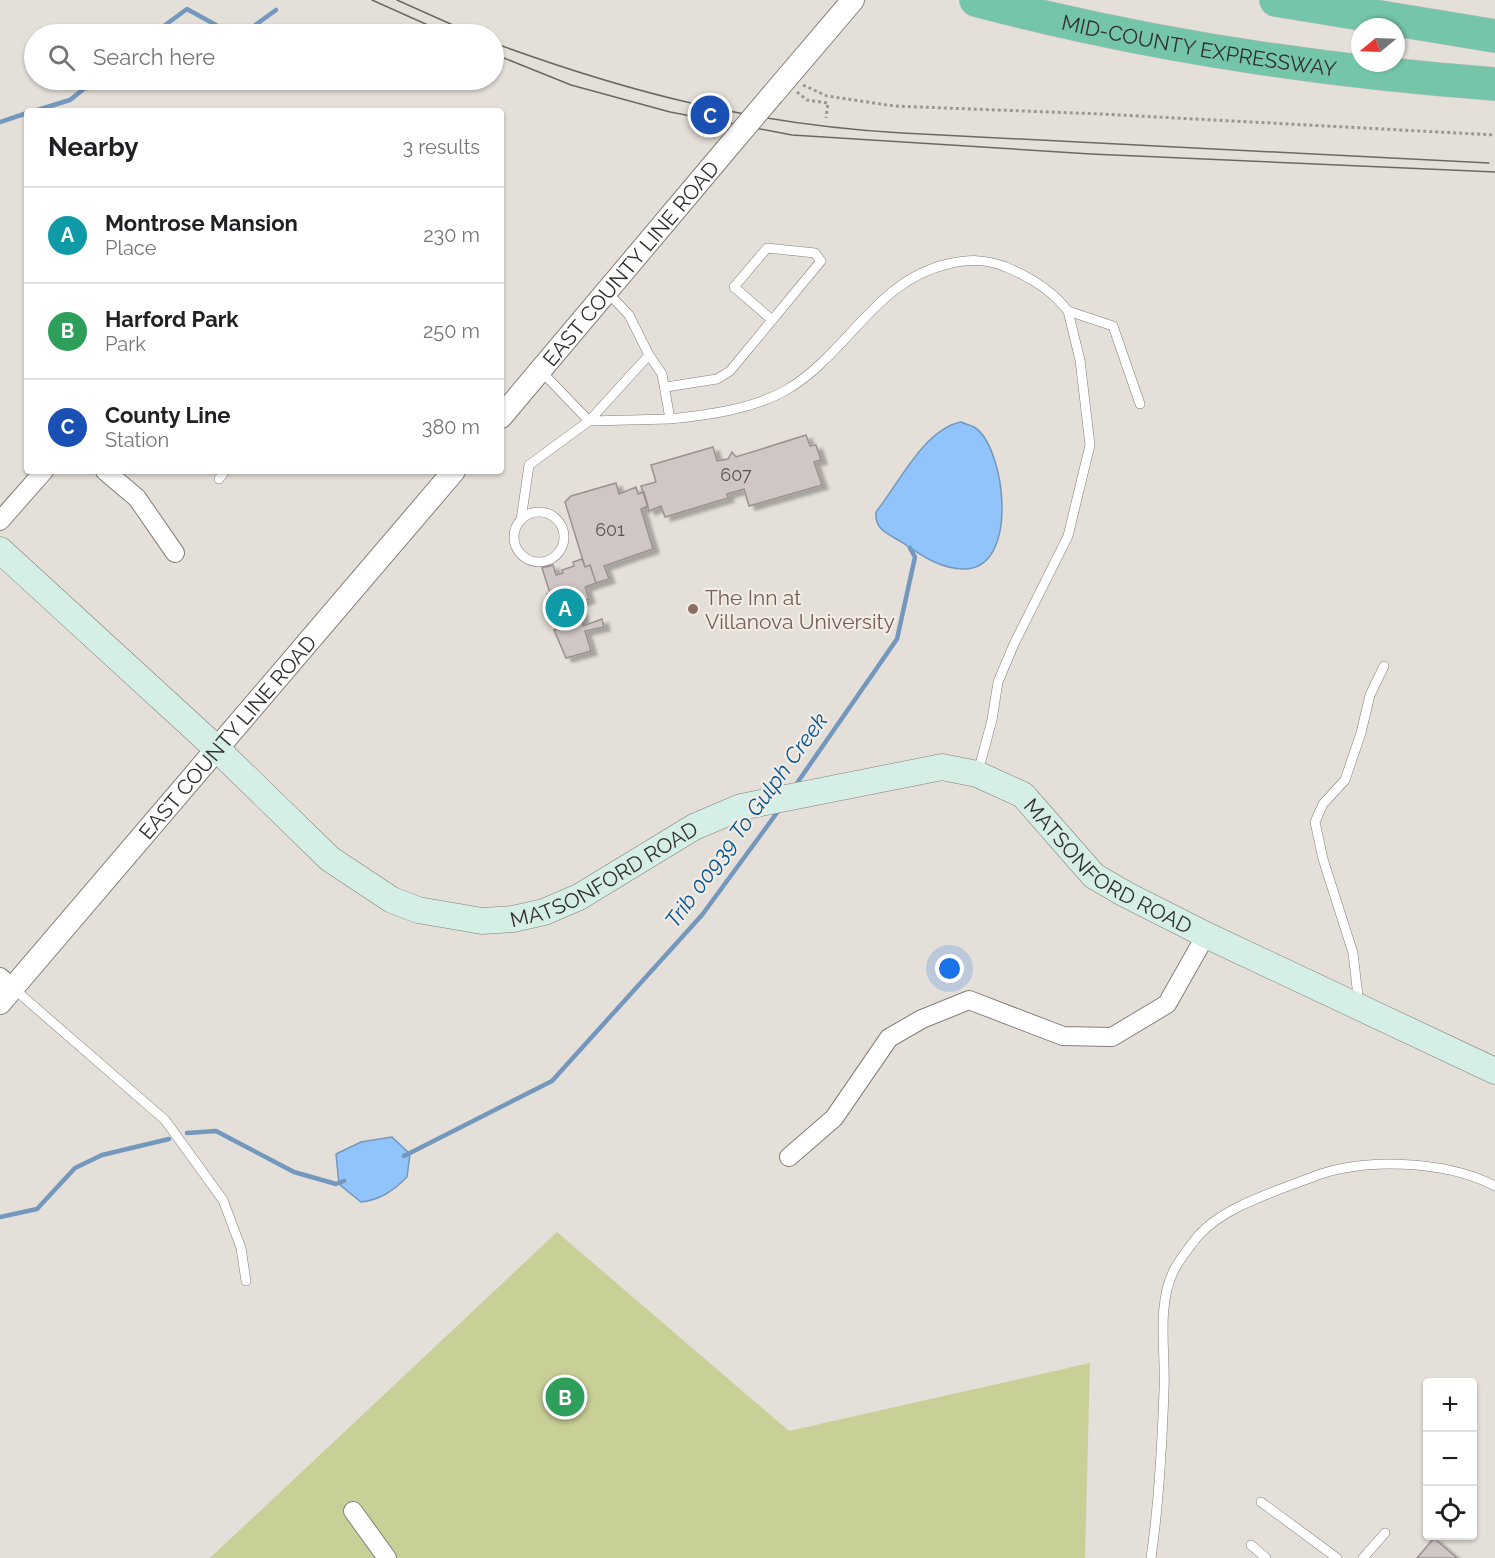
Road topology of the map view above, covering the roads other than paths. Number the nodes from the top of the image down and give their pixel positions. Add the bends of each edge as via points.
1 (976, 0) edge
2 (1276, 0) edge
3 (848, 5) edge
4 (1495, 36) edge
5 (1495, 84) edge
6 (607, 292) junction
7 (1068, 311) junction
8 (772, 320) junction
9 (649, 355) junction
10 (541, 371) junction
11 (666, 387) junction
12 (1140, 404) dead end
13 (504, 414) edge
14 (670, 419) junction
15 (589, 421) junction
16 (41, 474) edge
17 (109, 474) edge
18 (451, 474) edge
19 (521, 520) junction
20 (0, 521) edge
21 (0, 550) edge
22 (175, 553) dead end
23 (1384, 666) dead end
24 (216, 748) junction
25 (977, 774) junction
26 (1206, 935) junction
27 (4, 989) edge
28 (1359, 1007) junction
29 (1495, 1071) edge
30 (789, 1157) dead end
31 (1495, 1186) edge
32 (246, 1281) dead end
33 (1261, 1502) dead end
34 (353, 1511) dead end
35 (1385, 1533) dead end
36 (1251, 1545) dead end
37 (387, 1558) edge
38 (1151, 1558) edge
39 (1266, 1558) edge
40 (1337, 1558) edge
41 (1363, 1558) edge

1 - 5 highway, MID-COUNTY EXPRESSWAY via 1094,28 1231,53 1403,77
2 - 4 highway
3 - 6 street, EAST COUNTY LINE ROAD, bridge
6 - 9 lane via 629,315
6 - 10 street, EAST COUNTY LINE ROAD
7 - 12 lane via 1113,326
7 - 14 lane via 1035,280 990,261 969,260 939,266 893,290 828,357 788,389 706,416
7 - 25 lane via 1080,360 1090,445 1068,537 998,682
8 - 8 lane via 820,261 815,253 767,248 734,287
8 - 11 lane via 730,370 717,379
9 - 11 lane
9 - 15 lane
10 - 13 street, EAST COUNTY LINE ROAD
10 - 15 lane
11 - 14 lane
14 - 15 lane
15 - 19 lane via 529,465
16 - 20 street
17 - 22 street via 137,498
18 - 24 street, EAST COUNTY LINE ROAD
19 - 19 lane via 514,541 522,555 535,562 557,554 564,540 556,519 534,512
21 - 24 main road, MATSONFORD ROAD
23 - 28 lane via 1370,695 1345,780 1323,804 1316,822 1323,859 1353,953
24 - 25 main road, MATSONFORD ROAD via 330,859 363,883 418,910 482,921 544,912 579,897 694,827 741,807 942,767
24 - 27 street, EAST COUNTY LINE ROAD
25 - 26 main road, MATSONFORD ROAD via 1023,795 1094,876
26 - 28 main road, MATSONFORD ROAD
26 - 30 street via 1167,1004 1112,1037 1063,1036 969,1000 922,1019 889,1038 834,1118
27 - 32 lane via 165,1120 223,1200 241,1248
28 - 29 main road, MATSONFORD ROAD
31 - 38 lane via 1475,1176 1401,1163 1327,1171 1238,1207 1199,1235 1174,1270 1164,1310 1164,1389
33 - 40 lane
34 - 37 street
35 - 41 lane
36 - 39 lane

